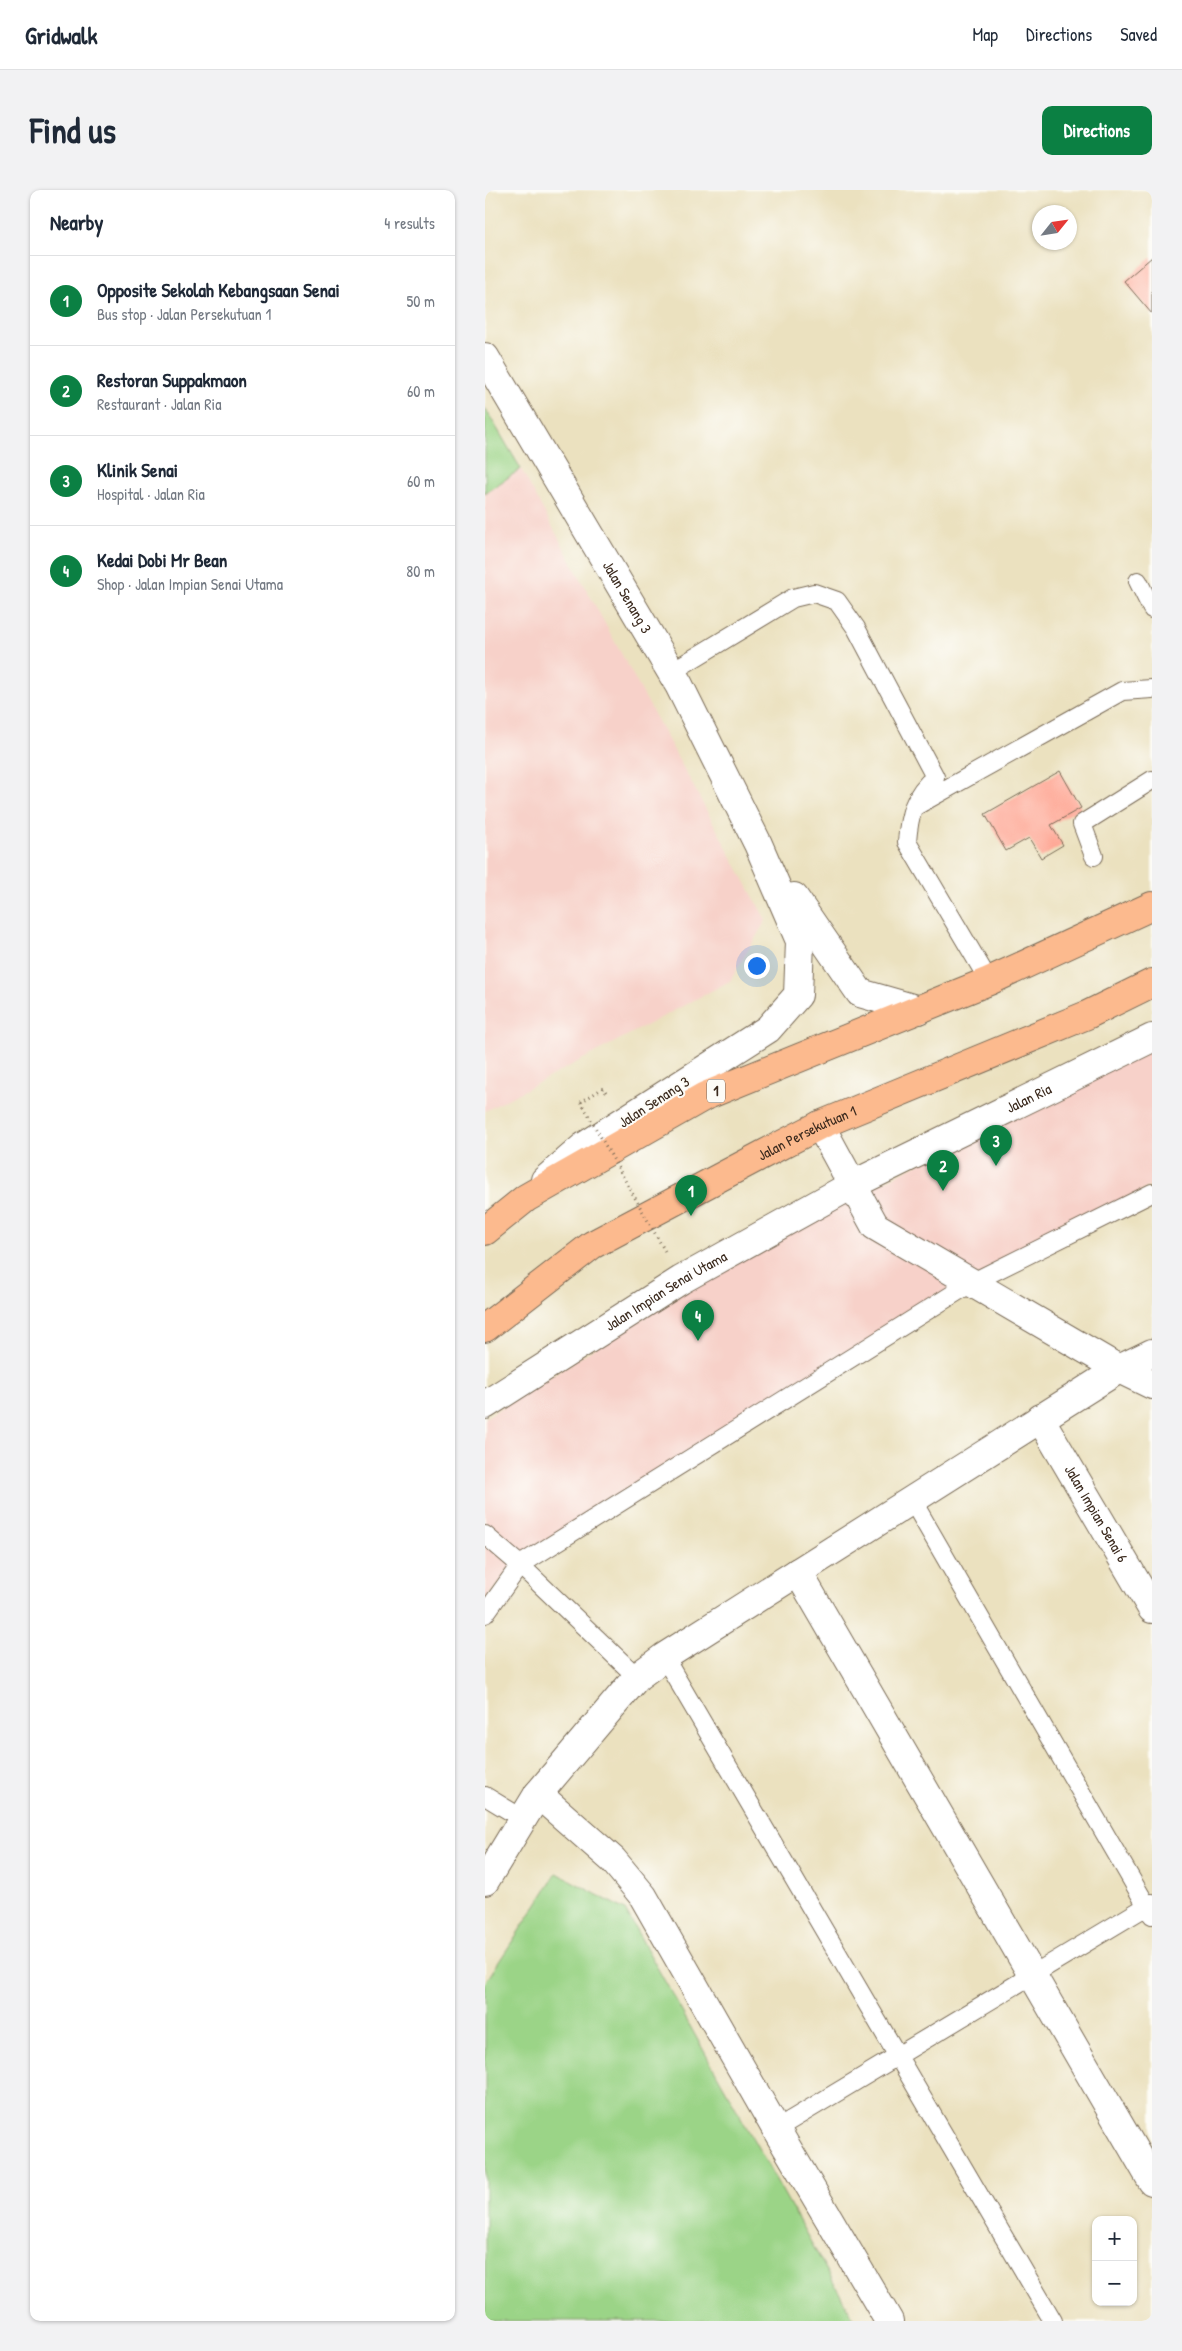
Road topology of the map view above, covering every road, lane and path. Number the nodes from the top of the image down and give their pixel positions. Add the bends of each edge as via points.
1 (485, 356) edge
2 (1138, 581) dead end
3 (1152, 609) edge
4 (671, 672) junction
5 (1152, 689) edge
6 (1152, 780) edge
7 (915, 806) junction
8 (758, 844) junction
9 (1094, 856) dead end
10 (1152, 906) edge
11 (989, 982) junction
12 (1152, 983) edge
13 (919, 1010) junction
14 (1152, 1038) edge
15 (581, 1102) dead end
16 (820, 1125) junction
17 (852, 1185) junction
18 (1152, 1193) edge
19 (525, 1198) junction
20 (485, 1231) edge
21 (666, 1254) dead end
22 (971, 1283) junction
23 (485, 1328) edge
24 (1152, 1353) edge
25 (1119, 1368) junction
26 (1152, 1385) edge
27 (485, 1405) edge
28 (1041, 1418) junction
29 (912, 1500) junction
30 (485, 1535) edge
31 (520, 1565) junction
32 (798, 1572) junction
33 (1152, 1609) edge
34 (485, 1614) edge
35 (665, 1657) junction
36 (637, 1677) junction
37 (538, 1794) junction
38 (485, 1796) edge
39 (523, 1819) junction
40 (485, 1880) edge
41 (1150, 1908) edge
42 (1031, 1976) junction
43 (897, 2054) junction
44 (775, 2128) junction
45 (1152, 2181) edge
46 (889, 2321) edge
47 (1053, 2321) edge

1 - 4 street, Jalan Senang 3
2 - 3 lane
4 - 7 lane via 793,598 814,593 837,601 856,628 935,777 922,788
4 - 8 street, Jalan Senang 3
5 - 7 lane via 1122,691
6 - 9 lane via 1082,824
7 - 11 lane via 907,842
8 - 13 street, Jalan Senang 3 via 860,994
8 - 19 street, Jalan Senang 3 via 800,941 798,995 768,1029 583,1147
10 - 11 highway, 1
11 - 13 highway, 1
12 - 16 highway, Jalan Persekutuan 1 via 1087,1016
13 - 19 highway, 1 via 705,1096
14 - 17 street, Jalan Ria
15 - 21 path, bridge
16 - 17 street
16 - 23 highway, Jalan Persekutuan 1 via 592,1245
17 - 22 street via 875,1226
17 - 27 street, Jalan Impian Senai Utama via 681,1280
18 - 22 lane
19 - 20 highway, 1
22 - 25 street
22 - 31 lane
24 - 25 street
25 - 26 street
25 - 28 street
28 - 29 street
28 - 33 street, Jalan Impian Senai 6
29 - 32 street
29 - 41 lane
30 - 31 lane
31 - 34 lane
31 - 36 lane
32 - 35 street
32 - 42 street
35 - 36 street
35 - 43 lane
36 - 37 street
37 - 39 street
37 - 44 street via 613,1860 643,1896
38 - 39 lane
39 - 40 street
41 - 42 lane
42 - 43 lane
42 - 45 street
43 - 44 lane
43 - 47 lane
44 - 46 street

